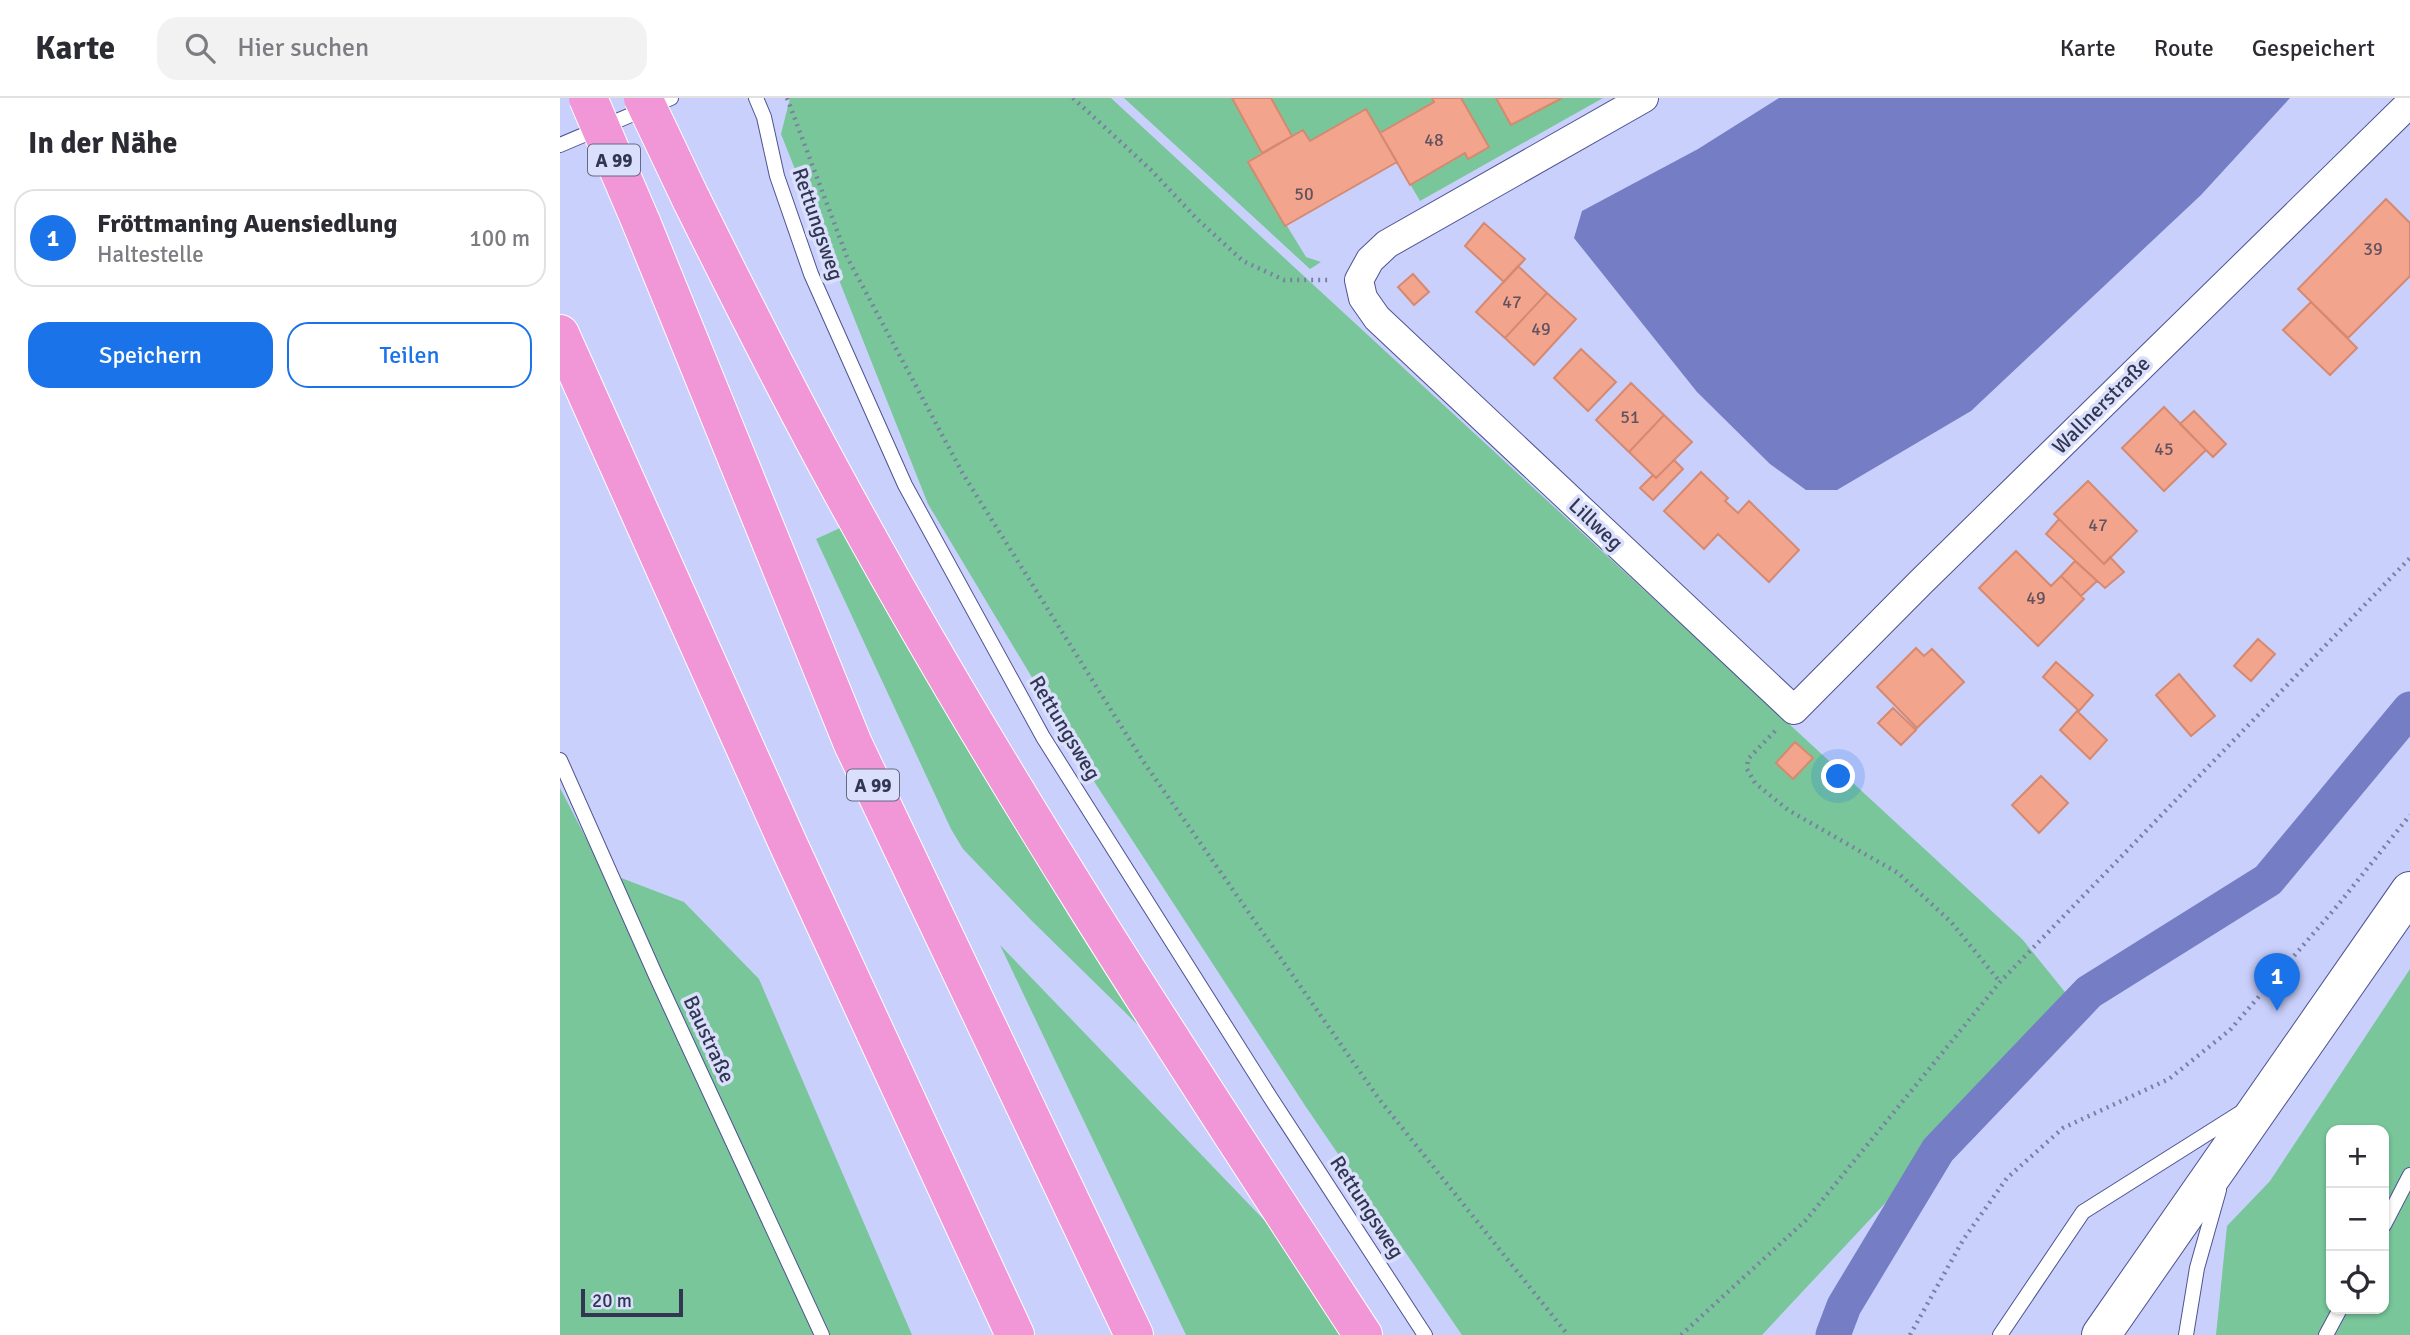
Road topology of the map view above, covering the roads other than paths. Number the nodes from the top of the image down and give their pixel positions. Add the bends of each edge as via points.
1 (588, 98) edge
2 (643, 98) edge
3 (671, 98) edge
4 (756, 98) edge
5 (1644, 98) edge
6 (2410, 103) edge
7 (560, 145) edge
8 (560, 334) edge
9 (1794, 710) joint
10 (560, 760) edge
11 (2410, 891) edge
12 (2268, 1096) junction
13 (2234, 1144) junction
14 (2410, 1175) edge
15 (2389, 1215) edge
16 (2337, 1314) edge
17 (822, 1335) edge
18 (1015, 1335) edge
19 (1134, 1335) edge
20 (1363, 1335) edge
21 (1425, 1335) edge
22 (2000, 1335) edge
23 (2101, 1335) edge
24 (2186, 1335) edge
25 (2326, 1335) edge

1 - 19 highway, A 99, bridge via 853,744
2 - 20 highway, bridge via 765,349 856,519 1077,892
3 - 7 lane
4 - 21 lane, Rettungsweg via 811,274 905,485 1043,737
5 - 9 street, Lillweg via 1387,244 1370,260 1359,280 1363,298 1377,318
6 - 9 street, Wallnerstraße
8 - 18 highway via 795,860
10 - 17 lane, Baustraße
11 - 12 main road
12 - 13 main road
12 - 22 lane via 2083,1212
13 - 23 main road
13 - 24 lane via 2197,1268
14 - 15 lane
16 - 25 lane

